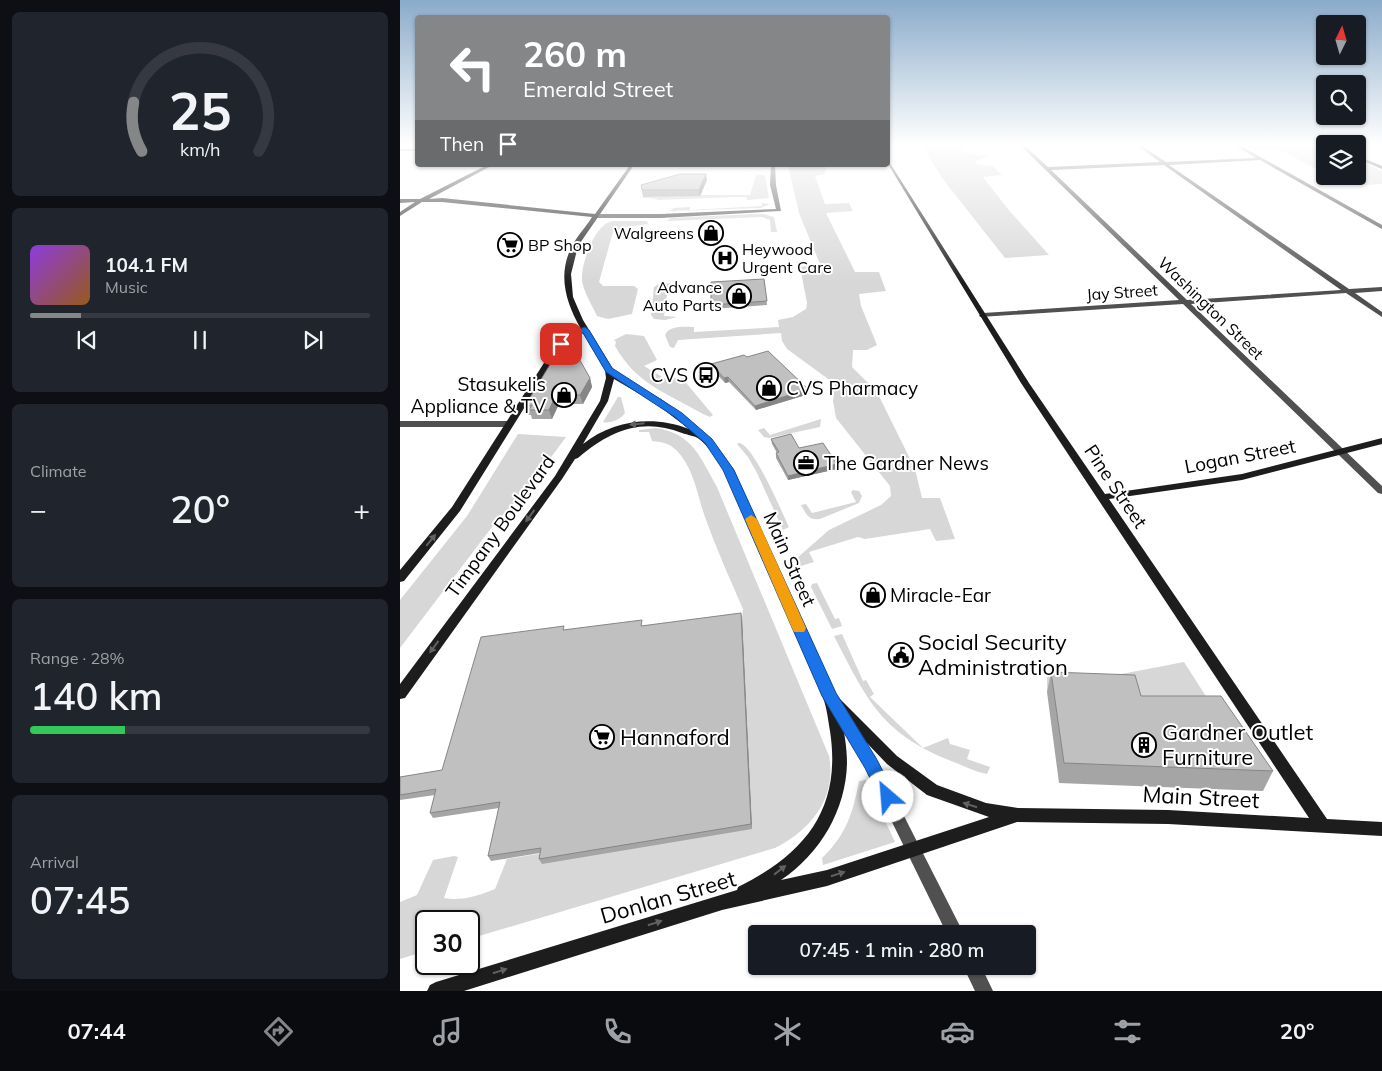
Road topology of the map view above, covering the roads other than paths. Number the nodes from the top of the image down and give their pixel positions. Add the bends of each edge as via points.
1 (439, 191) edge
2 (613, 191) edge
3 (774, 191) edge
4 (907, 191) edge
5 (1070, 191) edge
6 (1204, 191) edge
7 (1319, 191) edge
8 (422, 200) junction
9 (400, 201) edge
10 (400, 214) edge
11 (596, 216) junction
12 (1382, 227) edge
13 (1382, 289) edge
14 (1347, 291) junction
15 (1185, 302) junction
16 (983, 315) junction
17 (1382, 316) edge
18 (585, 330) junction
19 (609, 370) junction
20 (400, 424) edge
21 (509, 424) junction
22 (708, 441) junction
23 (1382, 441) edge
24 (1341, 452) junction
25 (559, 477) junction
26 (1382, 491) edge
27 (1103, 497) junction
28 (400, 578) edge
29 (400, 694) edge
30 (829, 696) junction
31 (1018, 815) junction
32 (1323, 826) junction
33 (1382, 829) edge
34 (914, 849) junction
35 (722, 902) junction
36 (952, 925) edge
37 (976, 975) edge
38 (436, 991) edge
39 (984, 991) edge

1 - 8 main road
2 - 11 main road, Main Street
3 - 11 street via 779,210
4 - 16 main road, Pine Street
5 - 15 street, Washington Street
6 - 14 street
7 - 12 street
8 - 9 main road
8 - 10 main road
8 - 11 main road
11 - 18 main road, Main Street via 575,246 566,274 566,288
13 - 14 street, Jay Street
14 - 15 street, Jay Street
14 - 17 street
15 - 16 street, Jay Street
15 - 24 street, Washington Street
16 - 27 main road, Pine Street
18 - 19 main road, Main Street
18 - 21 main road via 572,333 561,344
19 - 22 main road, Main Street via 678,415
19 - 25 main road, Timpany Boulevard via 604,401
20 - 21 street
28 -> 21 main road via 456,509
22 -> 25 main road, Main Street via 682,428 640,423 623,426 589,442
22 - 30 main road, Main Street via 729,470
23 - 24 main road, Logan Street
24 - 26 street, Washington Street
24 - 27 main road, Logan Street via 1242,477
25 -> 29 main road, Timpany Boulevard
27 - 32 main road, Pine Street
31 -> 30 main road, Main Street via 986,810 917,781
30 - 34 street, Main Street via 870,763
35 -> 30 main road via 757,887 775,874 799,855 827,820 836,796 840,762
31 - 32 main road, Main Street via 1158,817
31 - 34 main road, Main Street
32 - 33 main road, Main Street
35 -> 34 main road, Donlan Street via 827,878
34 - 36 street
38 -> 35 main road, Donlan Street
37 - 39 street

